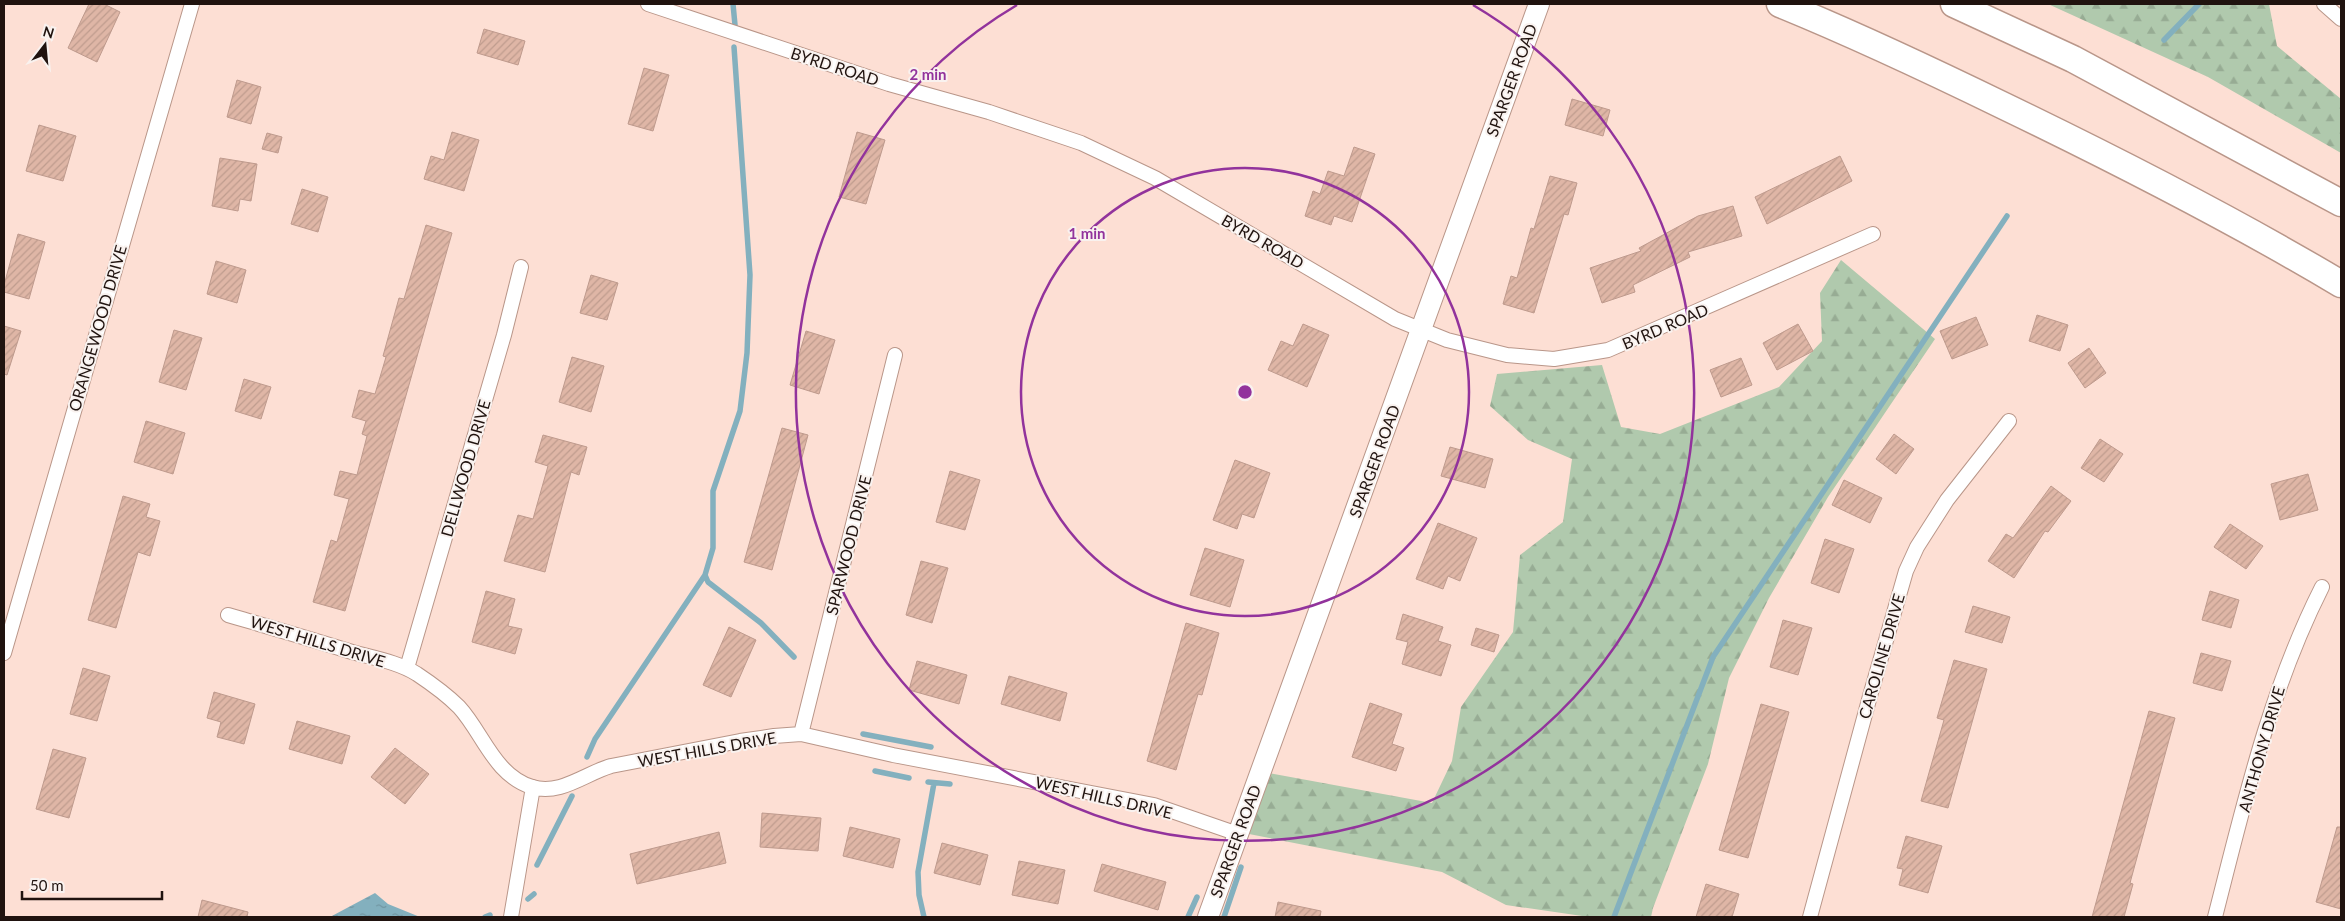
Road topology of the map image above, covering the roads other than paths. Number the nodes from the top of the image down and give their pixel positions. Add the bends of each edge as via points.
1 (192, 4) edge
2 (648, 4) edge
3 (1539, 4) edge
4 (1780, 4) edge
5 (1954, 4) edge
6 (2324, 4) edge
7 (2341, 19) edge
8 (2341, 203) edge
9 (1873, 234) dead end
10 (521, 267) dead end
11 (2341, 284) edge
12 (1421, 330) junction
13 (896, 355) dead end
14 (2009, 421) dead end
15 (2322, 587) dead end
16 (228, 614) dead end
17 (4, 653) edge
18 (406, 668) junction
19 (800, 734) junction
20 (533, 788) junction
21 (1238, 834) junction
22 (511, 917) edge
23 (1208, 917) edge
24 (1810, 917) edge
25 (2215, 917) edge

1 - 17 street, ORANGEWOOD DRIVE
2 - 12 street, BYRD ROAD via 888,84 989,112 1080,143 1155,178 1395,319
3 - 12 street, SPARGER ROAD
4 - 11 highway via 1914,62 2119,162
5 - 8 highway via 2073,59
6 - 7 street
9 - 12 street, BYRD ROAD via 1629,342 1578,356 1532,358 1507,355
10 - 18 street, DELLWOOD DRIVE
12 - 21 street, SPARGER ROAD
13 - 19 street, SPARWOOD DRIVE
14 - 24 street, CAROLINE DRIVE via 1947,500 1906,571
15 - 25 street, ANTHONY DRIVE via 2294,646 2271,708
16 - 18 street, WEST HILLS DRIVE
18 - 20 street, WEST HILLS DRIVE via 459,707 494,759 512,778
19 - 20 street, WEST HILLS DRIVE via 749,740 611,766 573,783 554,788
19 - 21 street, WEST HILLS DRIVE via 1154,805
20 - 22 street
21 - 23 street, SPARGER ROAD

